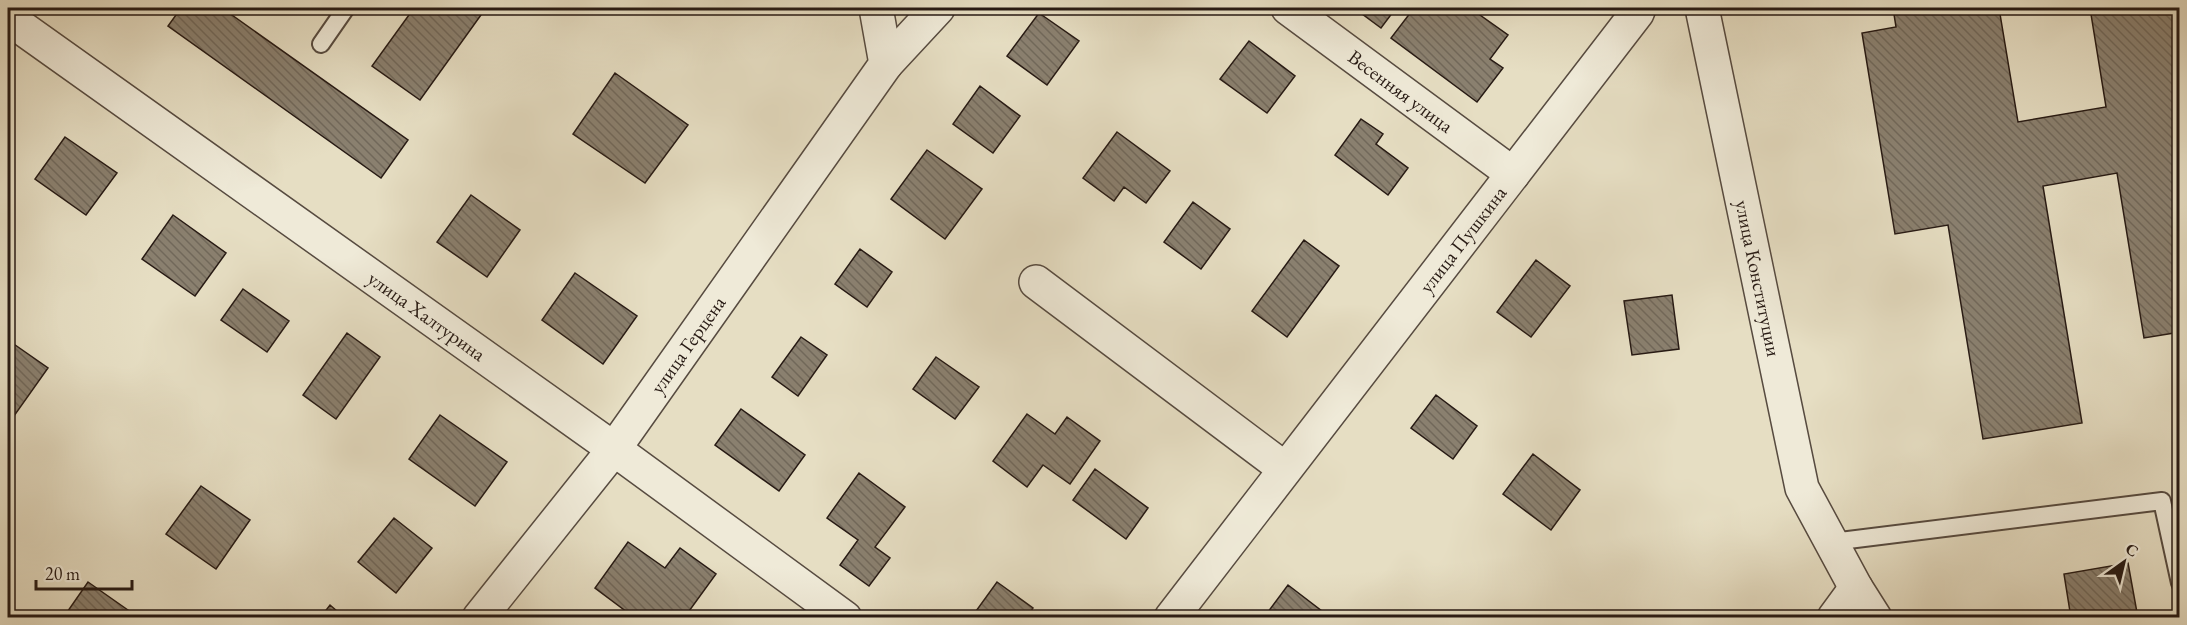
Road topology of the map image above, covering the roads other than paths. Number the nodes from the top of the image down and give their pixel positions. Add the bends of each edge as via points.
1 (346, 8) edge
2 (876, 8) edge
3 (938, 8) edge
4 (1288, 8) edge
5 (1639, 8) edge
6 (1701, 8) edge
7 (8, 18) edge
8 (321, 44) dead end
9 (886, 64) junction
10 (1513, 174) junction
11 (1036, 282) dead end
12 (614, 449) junction
13 (1285, 469) junction
14 (1832, 542) junction
15 (2179, 580) edge
16 (1856, 588) junction
17 (479, 618) edge
18 (845, 618) edge
19 (1171, 618) edge
20 (1834, 618) edge
21 (1875, 618) edge

1 - 8 lane
2 - 9 street
3 - 9 street, улица Герцена
4 - 10 street, Весенняя улица
5 - 10 street, улица Пушкина
6 - 14 street, улица Конституции via 1802,488
7 - 12 street, улица Халтурина
9 - 12 street, улица Герцена
10 - 13 street, улица Пушкина
11 - 13 street
12 - 17 street, улица Герцена
12 - 18 street, улица Халтурина
13 - 19 street, улица Пушкина
14 - 15 lane via 2162,501
14 - 16 street, улица Конституции
16 - 20 street
16 - 21 street, улица Конституции

